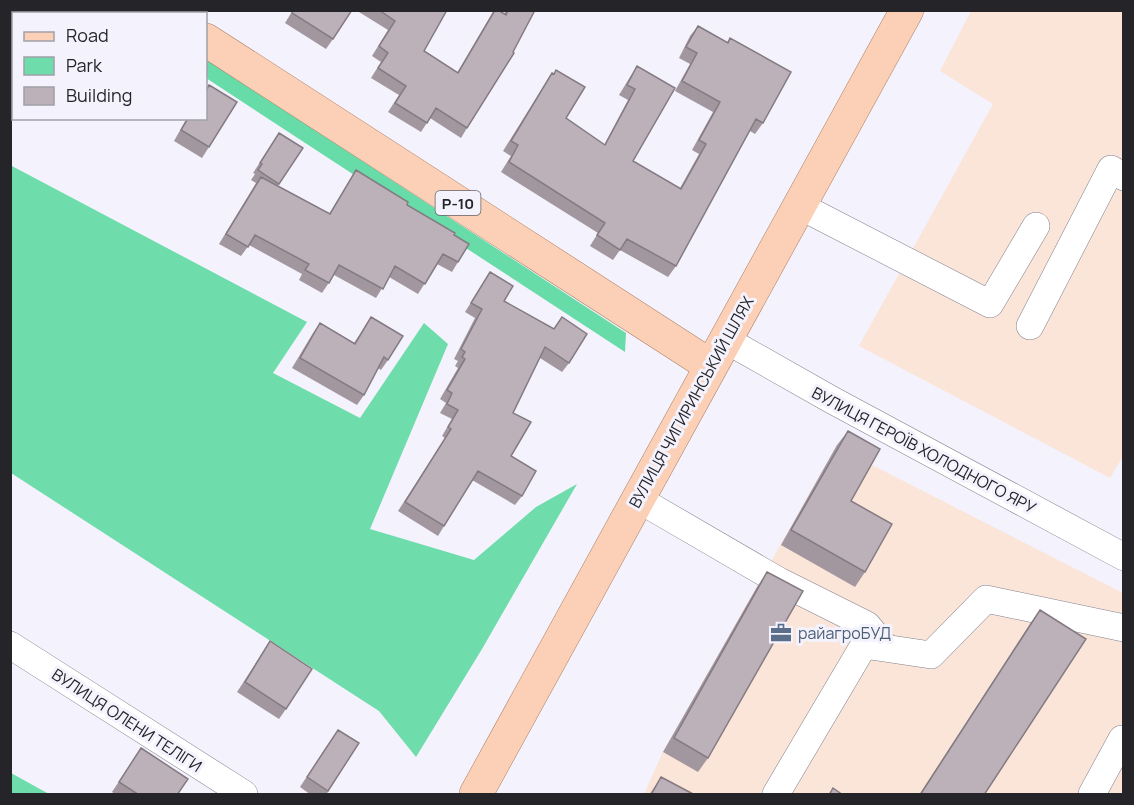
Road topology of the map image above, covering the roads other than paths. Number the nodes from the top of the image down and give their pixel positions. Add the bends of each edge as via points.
1 (907, 10) edge
2 (207, 41) edge
3 (1124, 177) edge
4 (800, 206) junction
5 (1036, 225) dead end
6 (1030, 326) dead end
7 (718, 353) junction
8 (638, 499) junction
9 (1124, 557) edge
10 (1124, 628) edge
11 (10, 645) edge
12 (886, 648) junction
13 (1122, 739) dead end
14 (244, 795) edge
15 (476, 795) edge
16 (776, 795) edge
17 (1092, 795) edge

1 - 4 main road, ВУЛИЦЯ ЧИГИРИНСЬКИЙ ШЛЯХ
2 - 7 main road, ВУЛИЦЯ ГЕРОЇВ ХОЛОДНОГО ЯРУ / Р-10
3 - 6 street via 1111,169
4 - 5 street via 990,303
4 - 7 main road, ВУЛИЦЯ ЧИГИРИНСЬКИЙ ШЛЯХ
7 - 8 main road, ВУЛИЦЯ ЧИГИРИНСЬКИЙ ШЛЯХ
7 - 9 street, ВУЛИЦЯ ГЕРОЇВ ХОЛОДНОГО ЯРУ via 832,400
8 - 12 street via 779,581 867,626
8 - 15 main road, ВУЛИЦЯ ЧИГИРИНСЬКИЙ ШЛЯХ
10 - 12 street via 986,599 931,655
11 - 14 street, ВУЛИЦЯ ОЛЕНИ ТЕЛІГИ
12 - 16 street via 864,645
13 - 17 street

